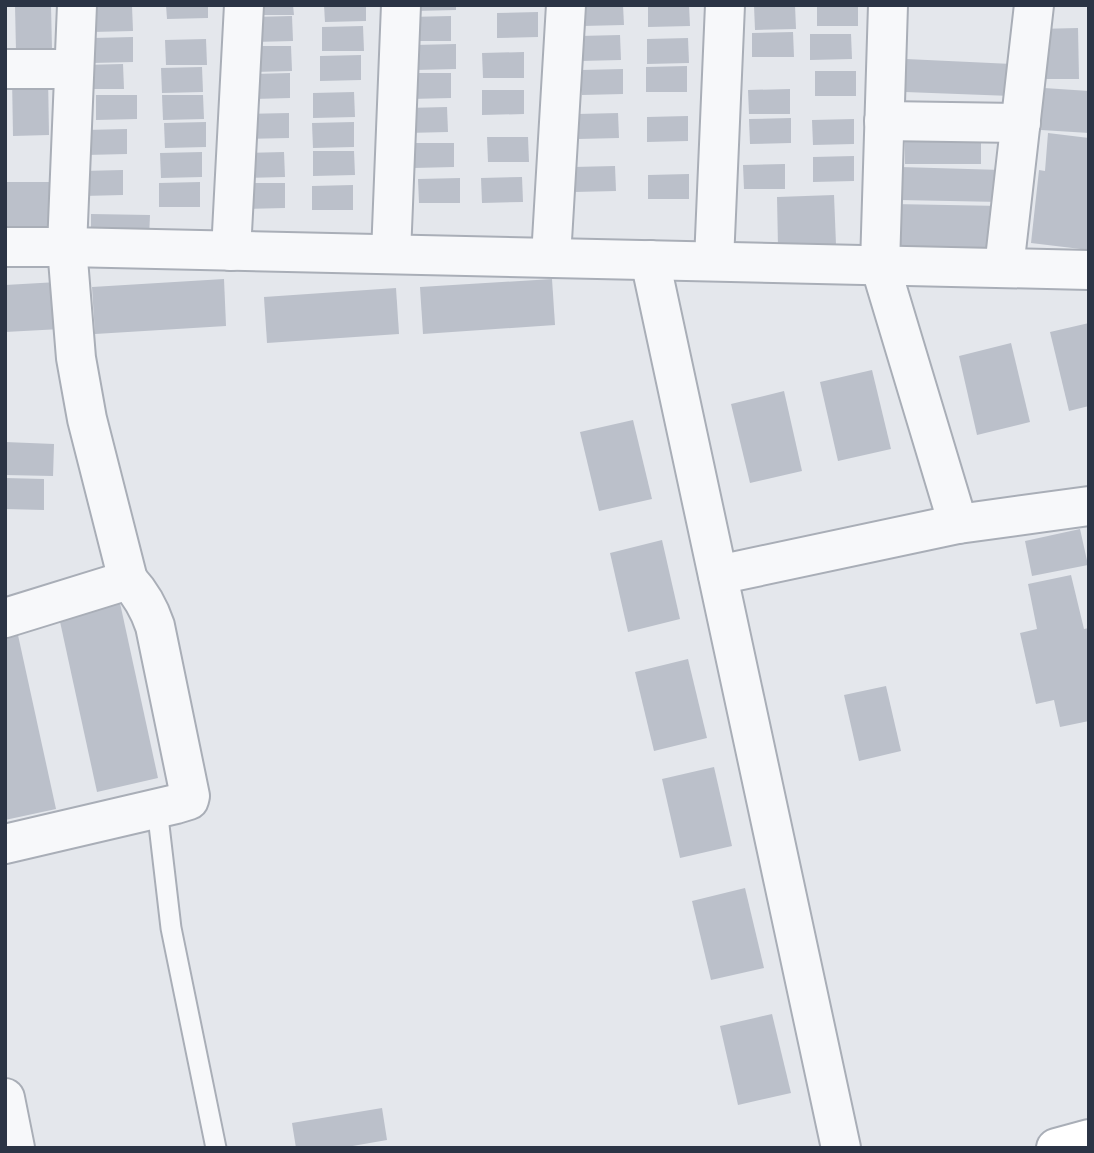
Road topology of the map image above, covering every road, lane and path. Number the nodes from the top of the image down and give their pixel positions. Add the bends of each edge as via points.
1 (77, 5) edge
2 (244, 5) edge
3 (401, 5) edge
4 (566, 5) edge
5 (724, 5) edge
6 (888, 5) edge
7 (1034, 5) edge
8 (5, 69) edge
9 (74, 69) junction
10 (884, 121) junction
11 (1021, 122) junction
12 (5, 247) edge
13 (67, 247) junction
14 (231, 251) junction
15 (391, 254) junction
16 (551, 257) junction
17 (650, 260) junction
18 (713, 261) junction
19 (880, 265) junction
20 (1004, 268) junction
21 (1089, 270) edge
22 (1089, 506) edge
23 (958, 524) junction
24 (718, 575) junction
25 (128, 580) junction
26 (5, 618) edge
27 (157, 808) junction
28 (5, 844) edge
29 (5, 1098) edge
30 (1089, 1139) edge
31 (15, 1148) edge
32 (216, 1148) edge
33 (841, 1148) edge
34 (1056, 1148) edge

1 - 9 street
2 - 14 street
3 - 15 street
4 - 16 street
5 - 18 street
6 - 10 street
7 - 11 street
8 - 9 street
9 - 13 street
10 - 11 street
10 - 19 street
11 - 20 street
12 - 13 street
13 - 14 street
13 - 25 street via 82,394
14 - 15 street
15 - 16 street
16 - 17 street
17 - 18 street
17 - 24 street
18 - 19 street
19 - 20 street
19 - 23 street
20 - 21 street
22 - 23 street
23 - 24 street
24 - 33 street
25 - 26 street
25 - 27 street via 151,614 190,790 189,800
27 - 28 street
27 - 32 lane via 171,928
29 - 31 street
30 - 34 street

